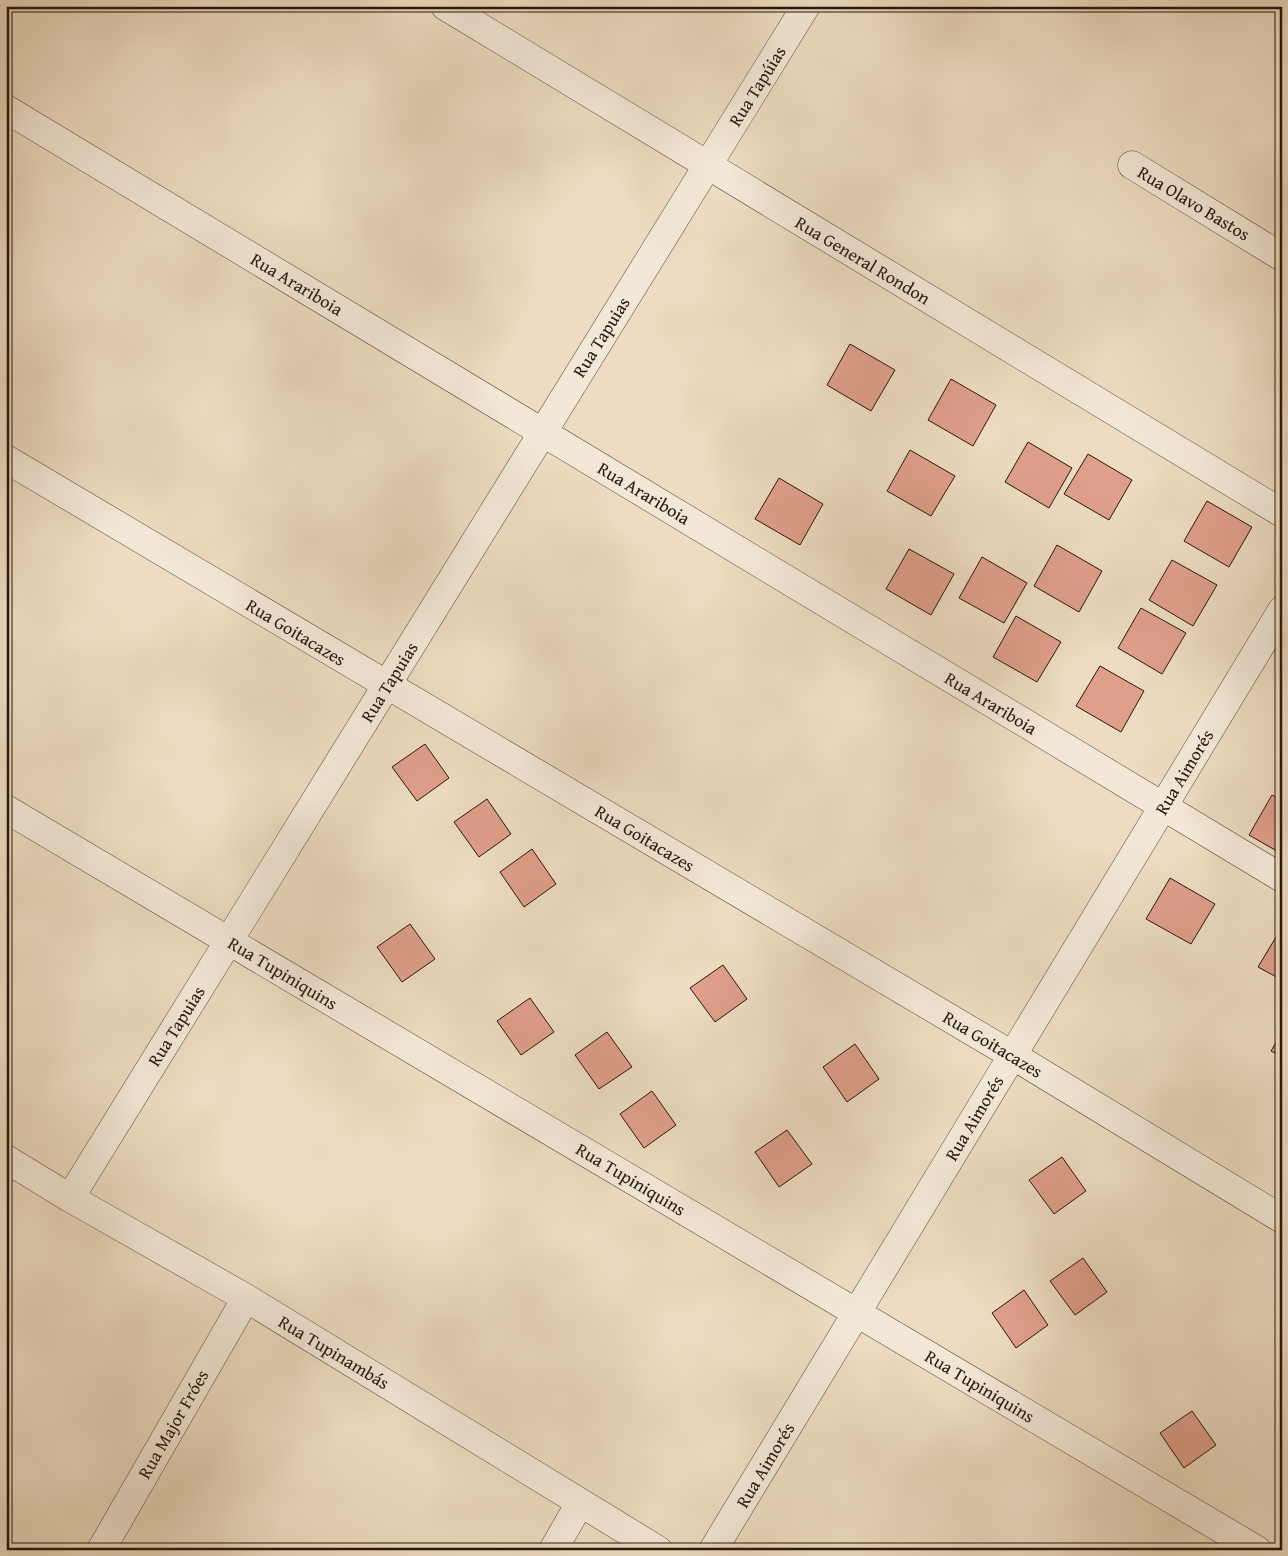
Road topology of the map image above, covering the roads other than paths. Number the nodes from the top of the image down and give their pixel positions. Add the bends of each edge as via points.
1 (445, 6) edge
2 (806, 6) edge
3 (6, 109) edge
4 (1132, 165) dead end
5 (708, 166) junction
6 (1282, 256) edge
7 (542, 432) junction
8 (6, 459) edge
9 (1282, 513) edge
10 (1282, 610) edge
11 (386, 685) junction
12 (1163, 807) junction
13 (6, 809) edge
14 (1282, 878) edge
15 (229, 941) junction
16 (1012, 1055) junction
17 (6, 1159) edge
18 (70, 1198) junction
19 (1282, 1219) edge
20 (246, 1298) junction
21 (856, 1313) junction
22 (580, 1503) junction
23 (101, 1550) edge
24 (553, 1550) edge
25 (658, 1550) edge
26 (713, 1550) edge
27 (1256, 1550) edge

1 - 5 street, Rua General Rondon
2 - 5 street, Rua Tapúias
3 - 7 street, Rua Arariboia
4 - 6 street, Rua Olavo Bastos
5 - 7 street, Rua Tapuias
5 - 9 street, Rua General Rondon
7 - 11 street, Rua Tapuias
7 - 12 street, Rua Arariboia
8 - 11 street, Rua Goitacazes
10 - 12 street, Rua Aimorés
11 - 15 street, Rua Tapuias
11 - 16 street, Rua Goitacazes
12 - 14 street, Rua Arariboia
12 - 16 street, Rua Aimorés
13 - 15 street, Rua Tupiniquins
15 - 18 street, Rua Tapuias
15 - 21 street, Rua Tupiniquins
16 - 19 street, Rua Goitacazes
16 - 21 street, Rua Aimorés
17 - 18 street, Rua Tupinambás
18 - 20 street, Rua Tupinambás
20 - 22 street, Rua Tupinambás
20 - 23 street, Rua Major Fróes
21 - 26 street, Rua Aimorés
21 - 27 street, Rua Tupiniquins
22 - 24 street
22 - 25 street, Rua Tupinambás

